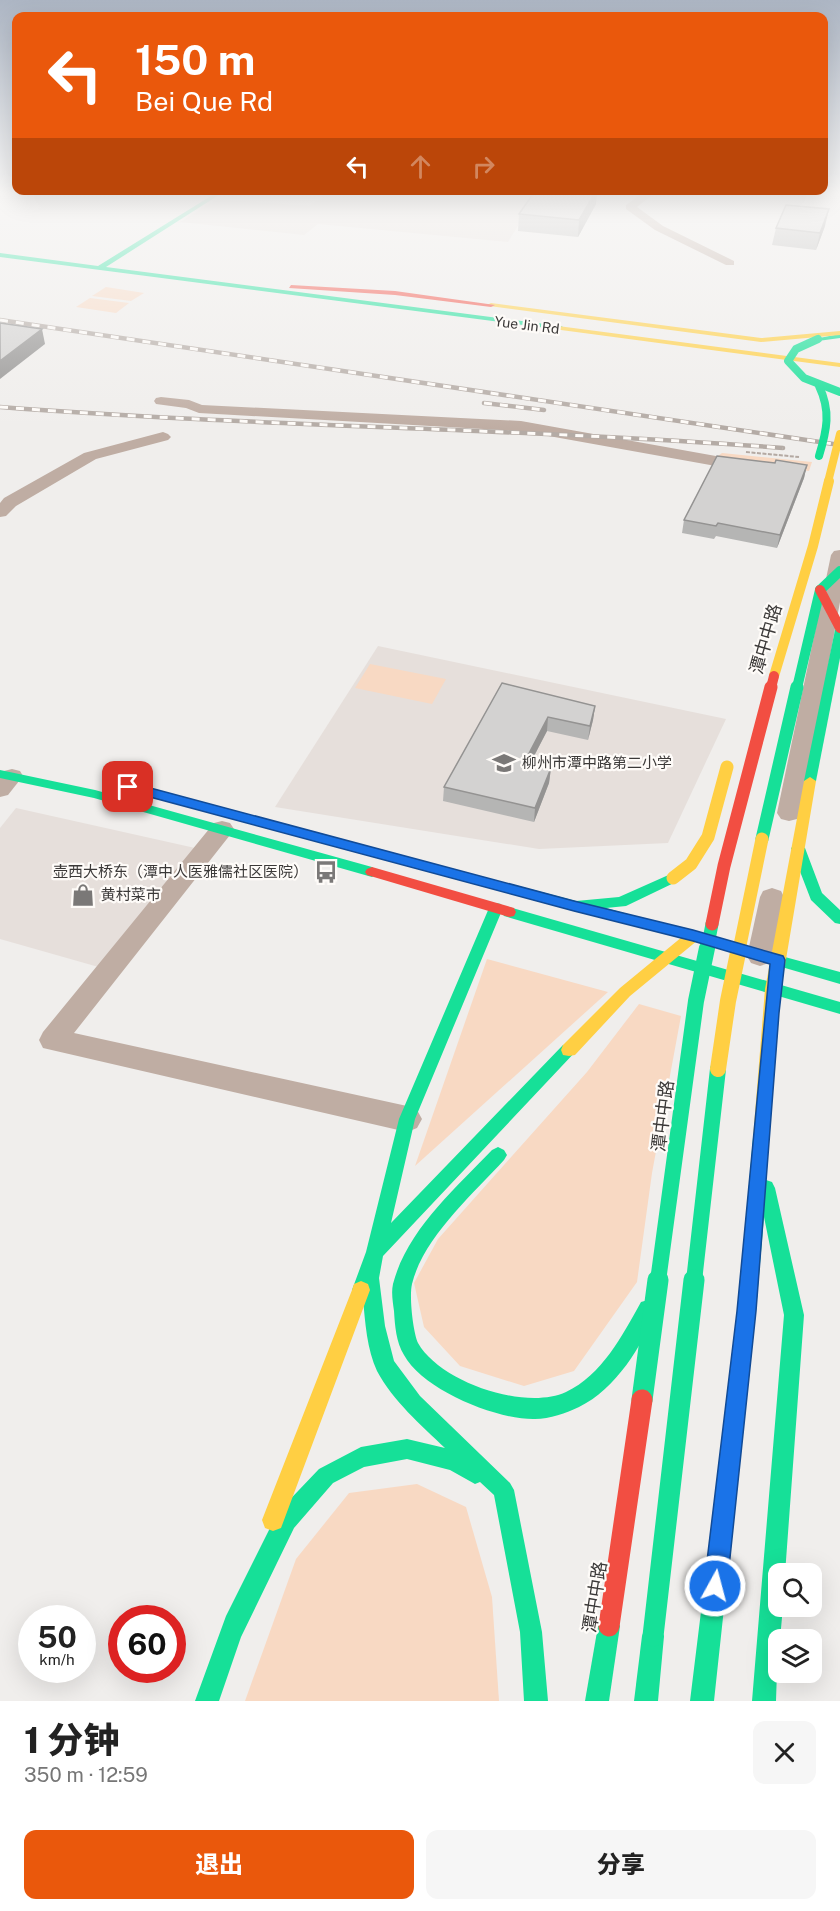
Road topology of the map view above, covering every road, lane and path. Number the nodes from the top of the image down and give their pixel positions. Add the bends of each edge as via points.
1 (143, 270) edge
2 (287, 290) junction
3 (838, 335) edge
4 (804, 342) junction
5 (840, 358) edge
6 (840, 365) edge
7 (791, 369) junction
8 (819, 386) junction
9 (840, 392) edge
10 (161, 401) dead end
11 (840, 434) edge
12 (163, 437) dead end
13 (738, 458) joint
14 (807, 458) dead end
15 (825, 482) edge
16 (0, 512) edge
17 (837, 561) edge
18 (797, 575) junction
19 (820, 590) junction
20 (781, 598) dead end
21 (840, 629) edge
22 (732, 748) dead end
23 (6, 773) edge
24 (222, 829) junction
25 (797, 846) junction
26 (494, 885) dead end
27 (574, 906) junction
28 (496, 908) junction
29 (840, 919) edge
30 (693, 936) junction
31 (668, 958) junction
32 (769, 958) junction
33 (840, 978) edge
34 (773, 989) junction
35 (632, 1005) dead end
36 (840, 1008) edge
37 (407, 1119) junction
38 (507, 1145) dead end
39 (759, 1155) junction
40 (375, 1252) junction
41 (658, 1292) junction
42 (502, 1490) junction
43 (227, 1641) junction
44 (207, 1701) edge
45 (217, 1701) edge
46 (537, 1701) edge
47 (597, 1701) edge
48 (646, 1701) edge
49 (702, 1701) edge
50 (764, 1701) edge

1 - 2 main road, Yue Jin Rd
2 - 3 main road via 394,293 761,340
2 - 4 main road via 377,293 753,342
2 - 5 main road, Yue Jin Rd
2 - 6 main road, Yue Jin Rd
2 - 7 main road via 363,308 740,358
3 - 4 main road, bridge
4 - 7 main road, bridge via 788,354
7 - 8 main road, bridge
8 - 9 main road, bridge
8 - 15 main road, bridge via 831,416
10 - 13 street via 199,409 521,426
11 - 18 main road, 潭中中路, bridge via 813,546
12 - 16 street via 90,456 10,502
13 - 14 path
15 - 18 street
17 - 18 street
17 - 19 main road
17 - 19 main road, bridge
17 - 32 street
18 - 20 main road
18 - 30 street
18 - 41 main road, 潭中中路, bridge via 724,866 696,1001
19 - 21 main road, bridge
19 - 48 main road, bridge via 747,899 728,1001 711,1114
21 - 25 main road
22 - 27 main road, bridge via 708,837 692,864 673,878 621,902
23 - 24 main road
24 - 28 main road
24 - 37 street via 53,1040
25 - 29 main road via 816,896
25 - 32 main road via 787,913
26 - 27 main road
27 - 30 main road
28 - 31 main road
28 - 37 main road
30 - 31 main road
30 - 32 main road
31 - 34 main road
31 - 35 main road
31 - 40 main road via 625,992
32 - 33 main road
32 - 34 main road
34 - 36 main road
34 - 39 main road
37 - 40 main road
38 - 41 main road, bridge via 452,1207 420,1250 402,1284 403,1315 411,1350 428,1367 477,1395 530,1410 560,1404 577,1396 600,1376 630,1342
39 - 49 main road via 747,1311
39 - 50 main road via 794,1315
40 - 42 main road via 370,1278 375,1326 385,1366 413,1403
40 - 43 main road
41 - 47 main road, 潭中中路, bridge
42 - 43 main road via 454,1461 408,1449 361,1456 326,1476 286,1520
42 - 46 main road via 531,1632
43 - 44 main road
43 - 45 main road

